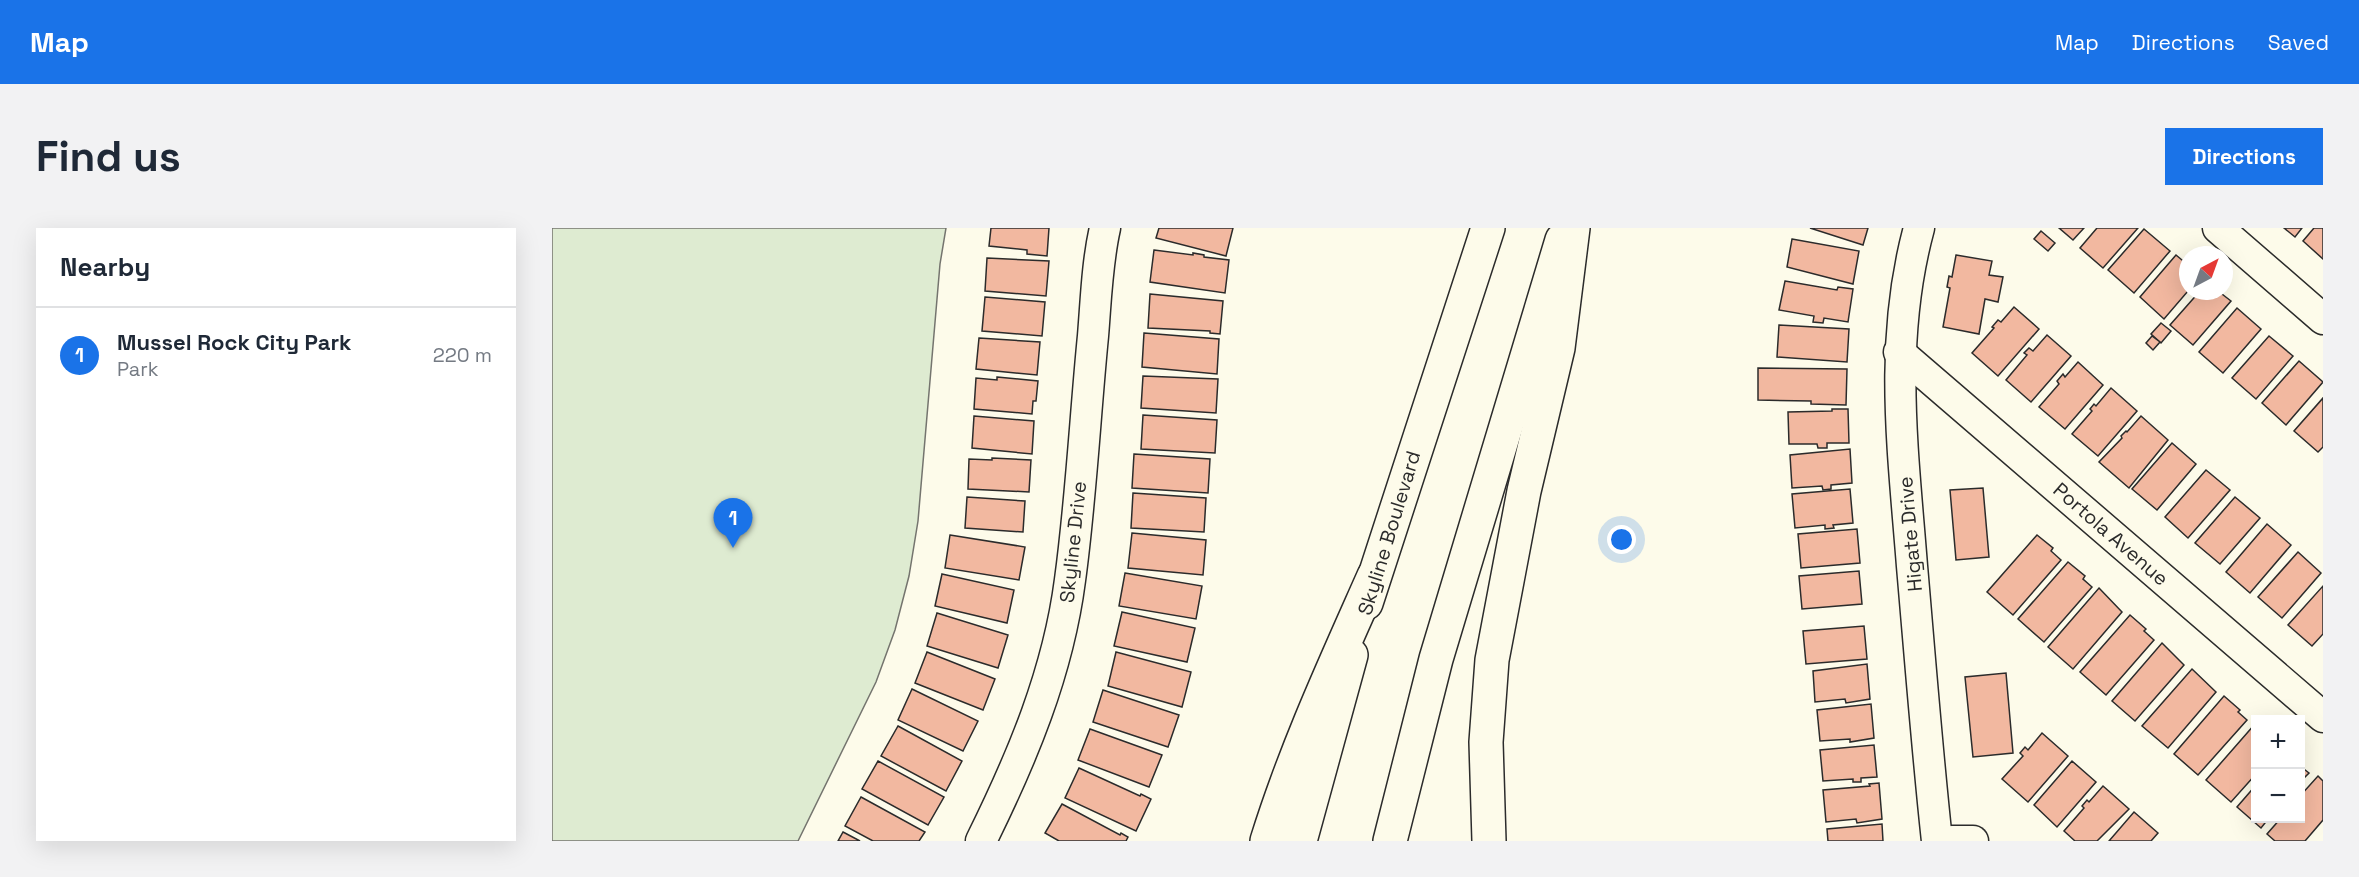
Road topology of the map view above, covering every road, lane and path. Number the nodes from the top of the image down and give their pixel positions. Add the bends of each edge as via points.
1 (1105, 228) edge
2 (1488, 228) edge
3 (1566, 228) edge
4 (1573, 228) edge
5 (1919, 228) edge
6 (2218, 228) edge
7 (2323, 319) edge
8 (1899, 352) junction
9 (1374, 576) junction
10 (2323, 717) edge
11 (981, 841) edge
12 (1268, 841) edge
13 (1300, 841) edge
14 (1390, 841) edge
15 (1489, 841) edge
16 (1937, 841) edge
17 (1952, 841) edge
18 (1973, 841) edge

1 - 11 street, Skyline Drive via 1070,580 1061,632 1029,738
2 - 9 main road, Skyline Boulevard
3 - 14 main road via 1436,659
4 - 15 main road via 1558,348 1524,491 1492,660 1486,742
5 - 8 street, Higate Drive via 1905,289
6 - 7 street
8 - 10 street, Portola Avenue
8 - 16 street, Higate Drive via 1904,460
9 - 12 main road via 1304,733
9 - 13 main road, Skyline Boulevard
17 - 18 street

